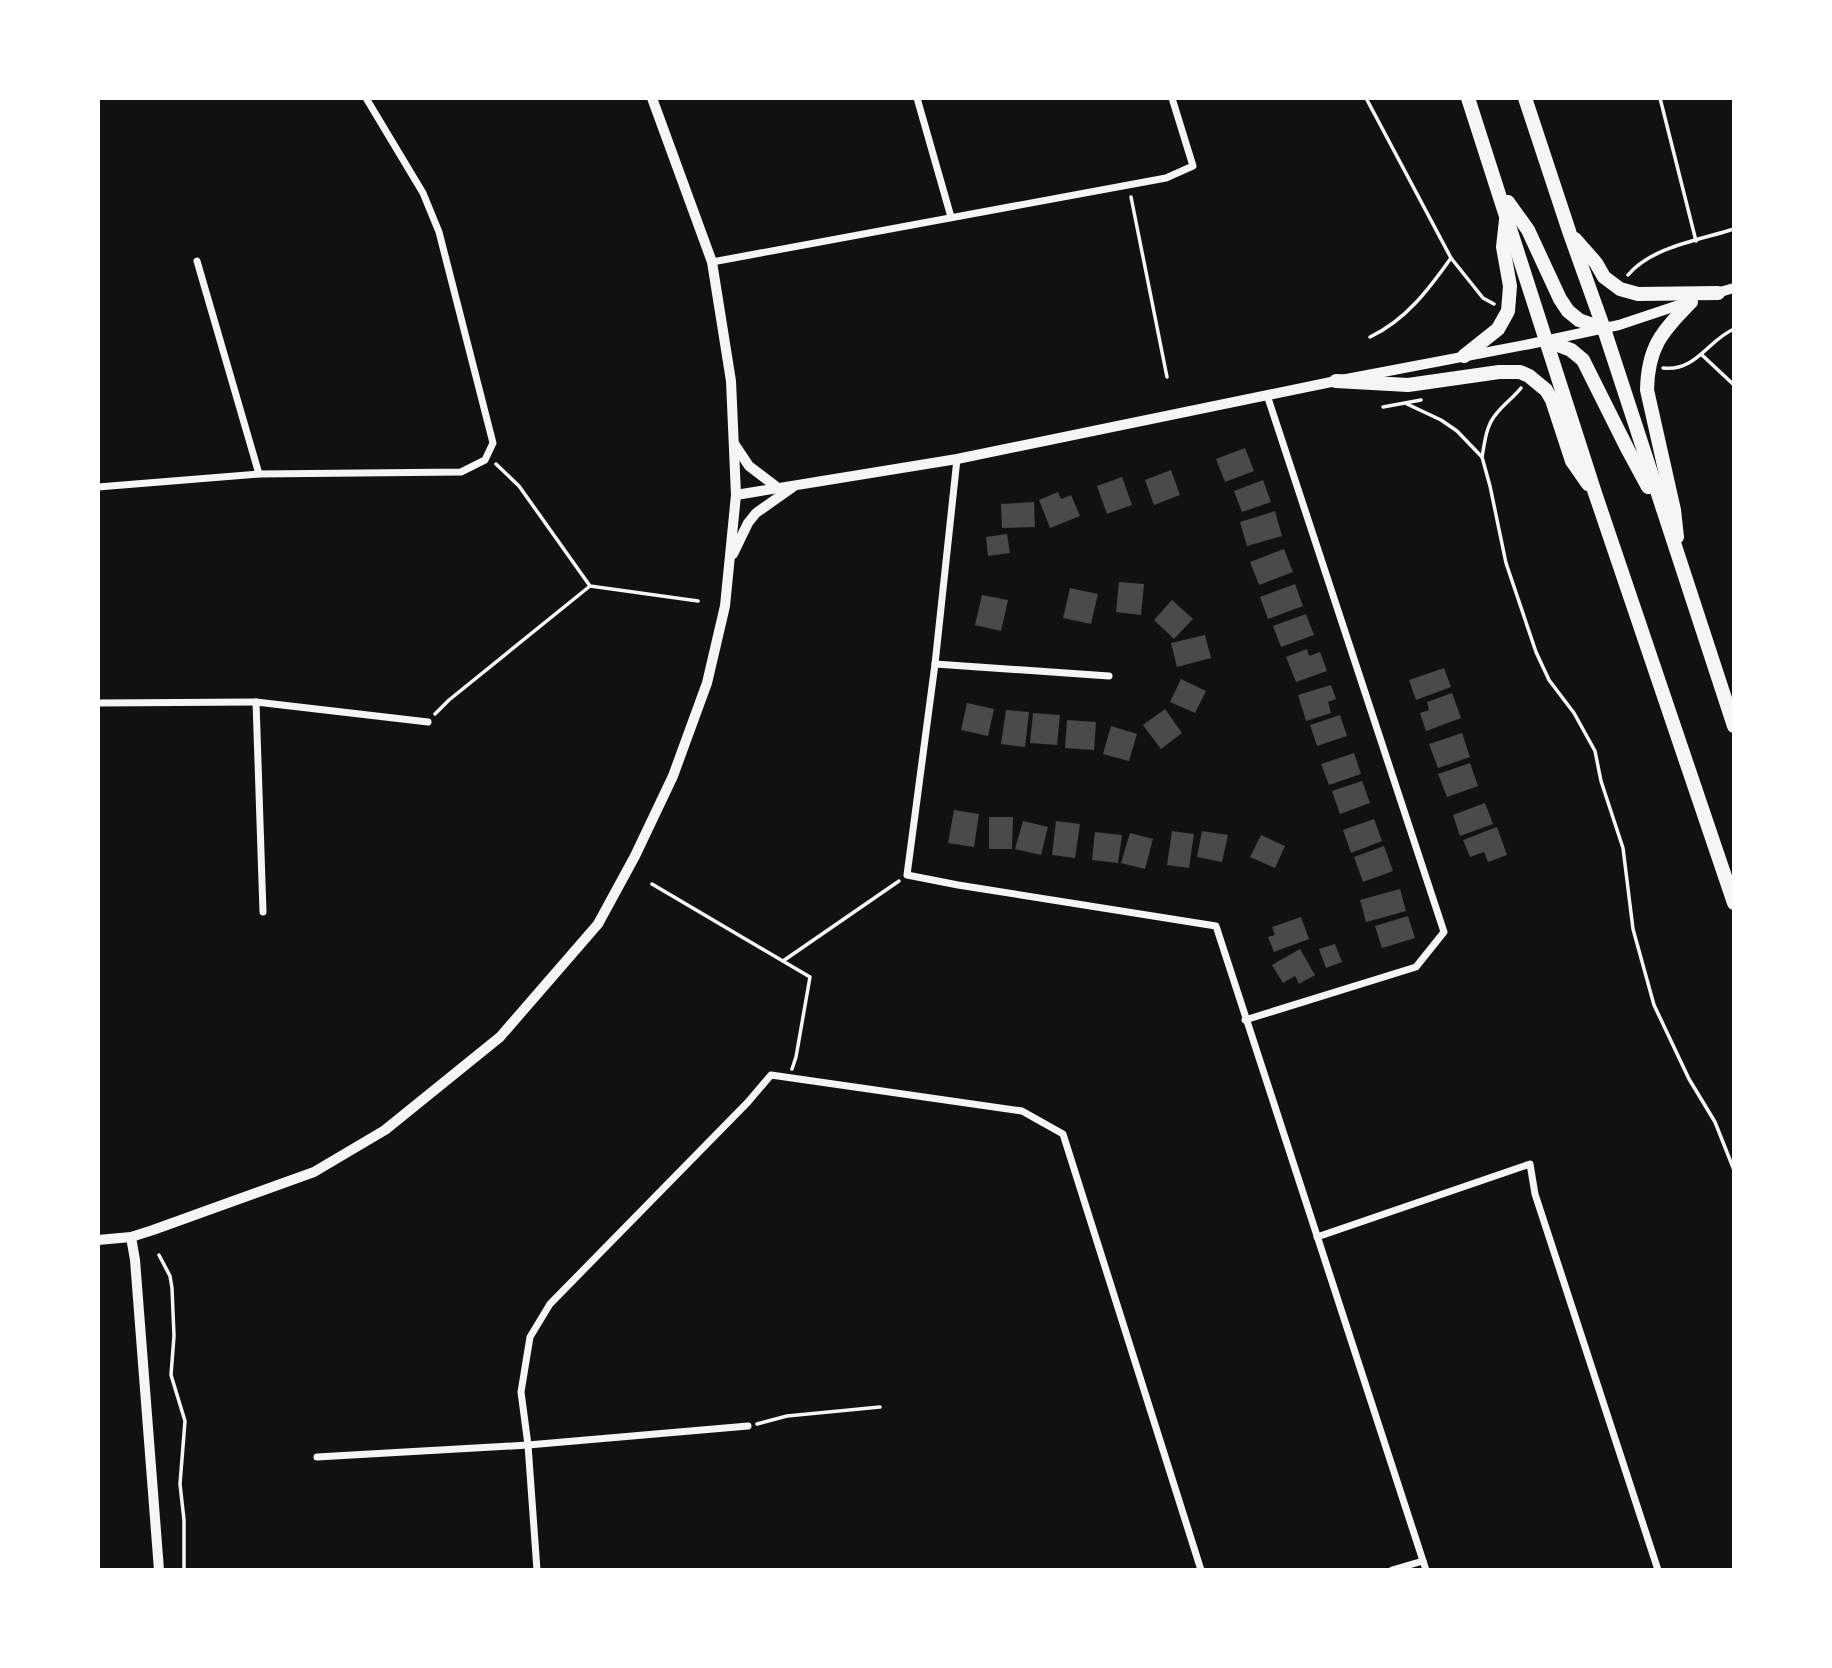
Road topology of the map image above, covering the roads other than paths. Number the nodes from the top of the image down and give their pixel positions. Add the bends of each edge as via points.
1 (366, 98) edge
2 (652, 98) edge
3 (917, 98) edge
4 (1172, 98) edge
5 (1468, 98) edge
6 (1525, 98) edge
7 (1498, 186) junction
8 (1507, 215) junction
9 (951, 217) junction
10 (1570, 234) junction
11 (197, 261) dead end
12 (712, 262) junction
13 (1734, 288) edge
14 (1718, 293) junction
15 (1691, 302) junction
16 (1604, 329) junction
17 (1545, 340) junction
18 (1464, 356) junction
19 (1336, 381) junction
20 (1267, 395) junction
21 (734, 443) junction
22 (957, 458) junction
23 (259, 474) junction
24 (795, 485) junction
25 (98, 487) edge
26 (778, 488) junction
27 (1595, 493) junction
28 (736, 495) junction
29 (1664, 516) junction
30 (730, 560) junction
31 (1680, 563) junction
32 (935, 664) junction
33 (1109, 676) dead end
34 (256, 702) junction
35 (98, 703) edge
36 (428, 722) road end
37 (1734, 726) edge
38 (1734, 903) edge
39 (263, 912) dead end
40 (1245, 1020) junction
41 (131, 1237) junction
42 (1317, 1237) junction
43 (98, 1240) edge
44 (748, 1426) road end
45 (528, 1445) junction
46 (317, 1457) dead end
47 (1423, 1561) junction
48 (159, 1570) edge
49 (537, 1570) edge
50 (1201, 1570) edge
51 (1392, 1570) edge
52 (1426, 1570) edge
53 (1658, 1570) edge

1 - 23 street via 423,193 439,232 493,443 486,458 461,472
2 - 12 street
3 - 9 street
4 - 9 street via 1193,166 1166,178
5 - 7 main road
6 - 10 main road
7 - 8 main road
7 - 16 main road via 1528,230 1568,311
8 - 17 main road
8 - 18 main road via 1503,247 1510,286 1508,311 1498,328
9 - 12 street
10 - 14 main road via 1604,277 1620,289 1638,294
10 - 16 main road
11 - 23 street
12 - 21 street via 731,380
13 - 14 street
14 - 15 street
15 - 16 street
15 - 31 main road via 1656,342 1647,390 1674,510
16 - 17 street
16 - 29 main road
17 - 18 street
17 - 27 main road
17 - 29 main road via 1583,360
18 - 19 street
19 - 20 street
19 - 27 main road via 1408,385 1520,372 1546,390 1572,461
20 - 22 street
20 - 40 street via 1444,932 1416,967
21 - 26 street via 749,466
21 - 28 street
22 - 24 street
22 - 32 street
23 - 25 street
24 - 26 street
24 - 30 street via 756,513
26 - 28 street
27 - 38 main road
28 - 30 street
29 - 31 main road
30 - 41 street via 725,606 707,683 673,776 635,856 598,924 500,1037 385,1130 314,1172
31 - 37 main road
32 - 33 street
32 - 40 street via 907,875 1216,926
34 - 35 street
34 - 36 street
34 - 39 street
40 - 42 street
41 - 43 street
41 - 48 street
42 - 47 street
42 - 53 street via 1530,1164 1535,1194
44 - 45 street
45 - 46 street
45 - 49 street
45 - 50 street via 520,1392 530,1337 550,1304 771,1075 1022,1111 1063,1134
47 - 51 street
47 - 52 street

